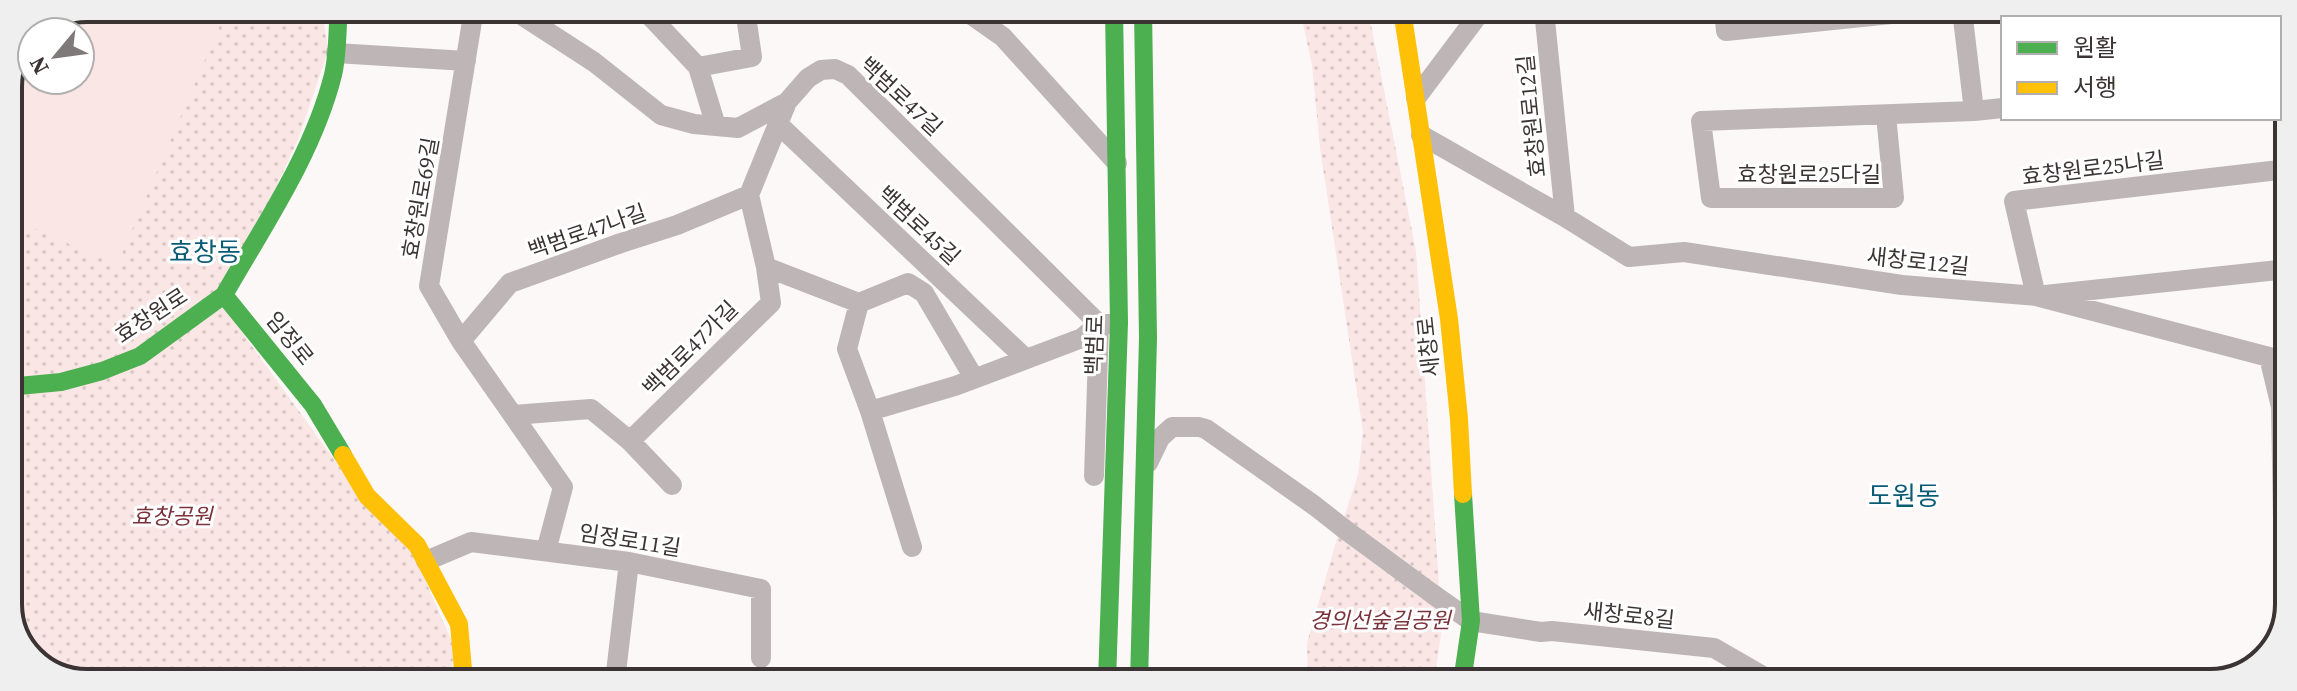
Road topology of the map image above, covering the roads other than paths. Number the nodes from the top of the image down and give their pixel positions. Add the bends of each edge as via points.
1 (338, 22) edge
2 (472, 22) edge
3 (532, 22) edge
4 (657, 22) edge
5 (747, 22) edge
6 (982, 22) edge
7 (1114, 22) edge
8 (1143, 22) edge
9 (1404, 22) edge
10 (1473, 22) edge
11 (1545, 22) edge
12 (1725, 22) edge
13 (1777, 22) edge
14 (1963, 22) edge
15 (336, 53) junction
16 (466, 61) junction
17 (698, 67) junction
18 (1416, 98) junction
19 (787, 102) junction
20 (2001, 108) edge
21 (1974, 111) junction
22 (1886, 115) junction
23 (779, 125) junction
24 (716, 126) junction
25 (1421, 135) junction
26 (1117, 163) junction
27 (2275, 171) edge
28 (749, 195) junction
29 (1565, 217) junction
30 (766, 267) junction
31 (2275, 270) edge
32 (224, 295) junction
33 (2036, 296) junction
34 (859, 303) junction
35 (1109, 324) junction
36 (1148, 338) junction
37 (461, 341) junction
38 (1026, 359) junction
39 (2275, 375) edge
40 (974, 378) junction
41 (1148, 381) junction
42 (22, 386) edge
43 (870, 411) junction
44 (513, 415) junction
45 (1172, 427) junction
46 (630, 441) junction
47 (1145, 469) junction
48 (1094, 476) dead end
49 (672, 485) dead end
50 (912, 547) dead end
51 (546, 551) junction
52 (426, 561) junction
53 (629, 562) junction
54 (1471, 621) junction
55 (761, 658) dead end
56 (463, 669) edge
57 (616, 669) edge
58 (1107, 669) edge
59 (1139, 669) edge
60 (1464, 669) edge
61 (1750, 669) edge

1 - 15 main road
2 - 16 street, 효창원로69길
3 - 24 street, 백범로47길 via 661,115
4 - 17 street
5 - 17 street via 752,57
6 - 26 street via 1003,37
7 - 26 main road, 백범로
8 - 36 main road
9 - 18 main road, 새창로
10 - 18 street
11 - 29 street, 효창원로12길
12 - 13 street via 1726,31
14 - 21 street
15 - 16 street
15 - 32 main road via 318,121
16 - 37 street, 효창원로69길 via 429,286
17 - 24 street
18 - 25 main road, 새창로
19 - 23 street
19 - 24 street, 백범로47길 via 738,128
19 - 35 street, 백범로47길 via 821,70 848,75
20 - 21 street, 효창원로25다길
21 - 22 street, 효창원로25다길
22 - 22 street, 효창원로25다길 via 1701,121 1711,198 1894,198
23 - 28 street
23 - 38 street, 백범로45길
25 - 29 street, 새창로12길
25 - 54 main road, 새창로 via 1449,319
26 - 35 main road, 백범로
27 - 33 street, 효창원로25나길 via 2014,201
28 - 30 street, 백범로47가길
28 - 37 street, 백범로47나길 via 510,283
29 - 33 street, 새창로12길 via 1629,257 1684,252 1902,285
30 - 34 street
30 - 46 street, 백범로47가길 via 771,303
31 - 33 street
32 - 42 main road, 효창원로 via 140,356 61,382
32 - 52 main road, 임정로 via 313,405 367,496 417,545
33 - 39 street, 새창로12길 via 2269,357
34 - 40 street via 908,283 924,293
34 - 43 street via 847,349
35 - 36 main road via 1131,323
35 - 38 street
35 - 48 street
35 - 58 main road, 백범로
36 - 41 main road
37 - 44 street, 효창원로69길
38 - 40 street
40 - 43 street
41 - 45 street via 1161,415
41 - 47 main road
43 - 50 street
44 - 46 street via 591,409
44 - 51 street, 효창원로69길 via 563,487
45 - 47 street via 1160,438
45 - 54 street, bridge via 1206,429
46 - 49 street
47 - 59 main road
51 - 52 street, 임정로11길 via 471,542
51 - 53 street, 임정로11길
52 - 56 main road, 임정로 via 459,624
53 - 55 street, 임정로11길 via 761,589
53 - 57 street
54 - 60 main road, 새창로
54 - 61 street, 새창로8길 via 1714,648

